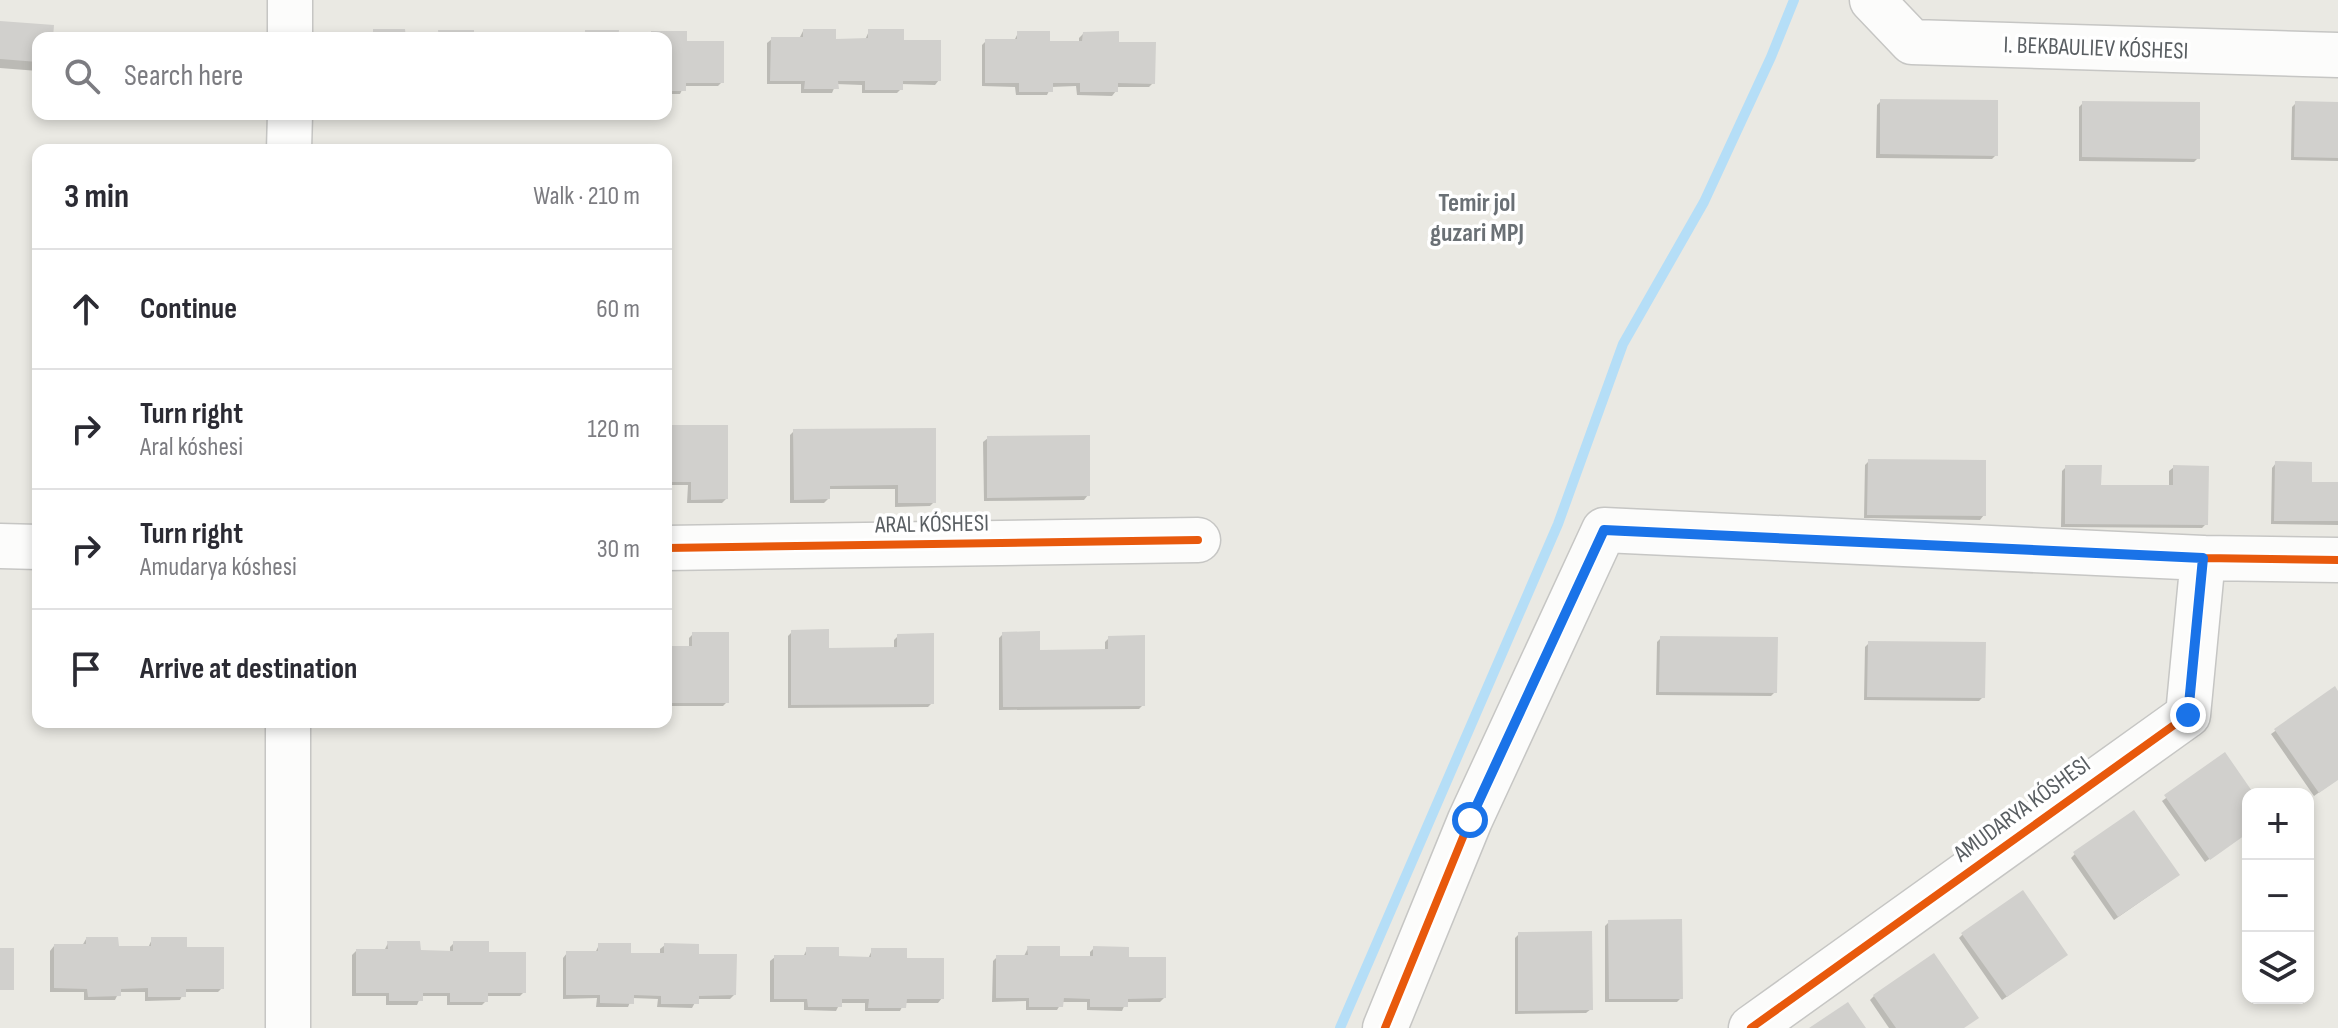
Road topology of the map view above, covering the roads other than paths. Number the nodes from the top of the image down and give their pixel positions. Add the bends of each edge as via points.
1 (290, 0) edge
2 (1872, 0) edge
3 (290, 32) edge
4 (2338, 55) edge
5 (290, 120) edge
6 (289, 144) edge
7 (1198, 540) dead end
8 (0, 546) edge
9 (32, 547) edge
10 (672, 548) edge
11 (2203, 558) junction
12 (2338, 560) edge
13 (288, 728) edge
14 (288, 1028) edge
15 (1385, 1028) edge
16 (1751, 1028) edge

1 - 3 street
2 - 4 street, I. BEKBAULIEV KÓSHESI via 1912,42
5 - 6 street
7 - 10 street, ARAL KÓSHESI
8 - 9 street
11 - 12 street
11 - 15 street via 1604,530 1470,820
11 - 16 street, AMUDARYA KÓSHESI via 2188,715
13 - 14 street

